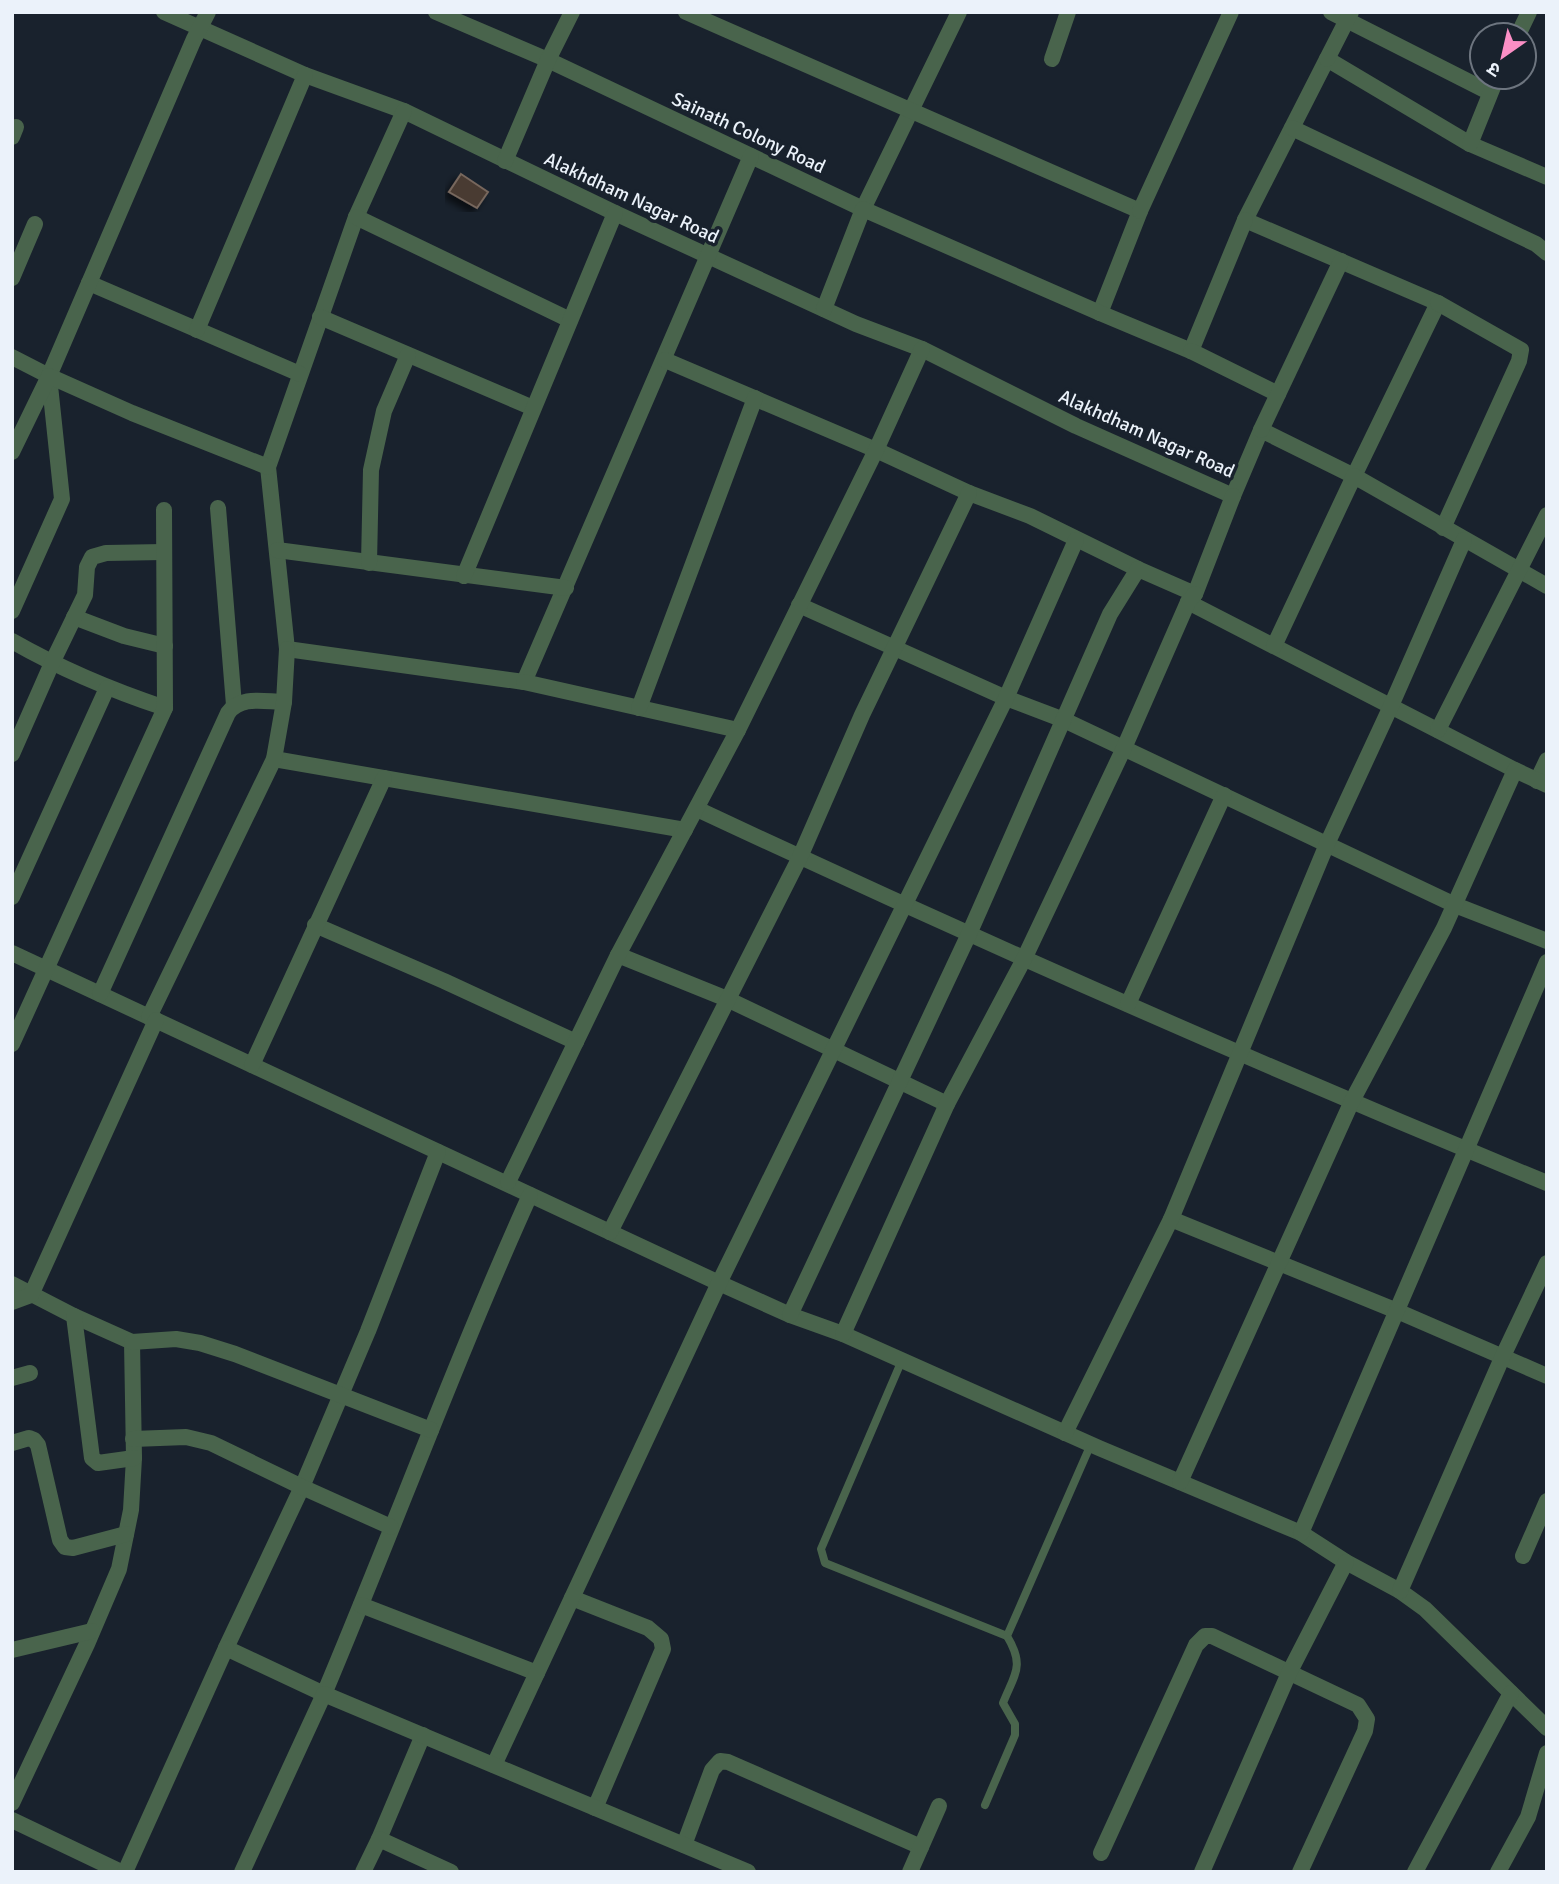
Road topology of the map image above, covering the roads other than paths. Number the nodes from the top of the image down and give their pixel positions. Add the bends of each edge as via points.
1 (164, 12) edge
2 (208, 12) edge
3 (436, 12) edge
4 (572, 12) edge
5 (959, 12) edge
6 (1068, 12) edge
7 (1331, 12) edge
8 (688, 13) edge
9 (1349, 16) edge
10 (1229, 18) edge
11 (200, 28) junction
12 (1052, 59) dead end
13 (1327, 59) junction
14 (548, 60) junction
15 (1468, 72) edge
16 (305, 75) junction
17 (1490, 91) edge
18 (404, 111) junction
19 (910, 112) junction
20 (1292, 128) junction
21 (1470, 144) junction
22 (751, 156) junction
23 (505, 161) junction
24 (1547, 176) edge
25 (863, 209) junction
26 (1140, 211) junction
27 (615, 213) junction
28 (356, 217) junction
29 (1245, 220) junction
30 (35, 224) dead end
31 (1547, 253) edge
32 (708, 256) junction
33 (1341, 261) junction
34 (12, 278) edge
35 (89, 283) junction
36 (1438, 303) junction
37 (824, 309) junction
38 (1100, 313) junction
39 (320, 317) junction
40 (570, 320) junction
41 (197, 330) junction
42 (922, 349) junction
43 (1191, 351) junction
44 (408, 355) junction
45 (12, 357) edge
46 (665, 360) junction
47 (300, 374) junction
48 (49, 376) junction
49 (1278, 394) junction
50 (755, 398) junction
51 (533, 408) junction
52 (1261, 430) junction
53 (876, 450) junction
54 (12, 452) edge
55 (268, 467) junction
56 (1354, 476) junction
57 (969, 493) junction
58 (1233, 496) junction
59 (218, 508) dead end
60 (164, 510) dead end
61 (1547, 515) edge
62 (1443, 528) junction
63 (1076, 540) junction
64 (1464, 540) junction
65 (277, 550) junction
66 (164, 552) junction
67 (369, 563) junction
68 (1138, 569) junction
69 (1518, 571) junction
70 (464, 576) junction
71 (1547, 586) edge
72 (566, 588) junction
73 (1192, 598) junction
74 (799, 605) junction
75 (12, 611) edge
76 (74, 617) junction
77 (12, 641) edge
78 (165, 646) junction
79 (1274, 646) junction
80 (897, 647) junction
81 (287, 649) junction
82 (52, 663) junction
83 (524, 682) junction
84 (107, 688) junction
85 (1006, 698) junction
86 (285, 702) junction
87 (234, 705) junction
88 (1391, 706) junction
89 (165, 708) junction
90 (639, 708) junction
91 (1064, 720) junction
92 (738, 730) junction
93 (1438, 730) junction
94 (1124, 748) junction
95 (12, 754) edge
96 (274, 759) junction
97 (1547, 760) edge
98 (1515, 770) junction
99 (384, 778) junction
100 (1542, 783) edge
101 (1224, 795) junction
102 (697, 809) junction
103 (685, 830) junction
104 (1327, 844) junction
105 (800, 857) junction
106 (12, 897) edge
107 (1455, 905) junction
108 (904, 906) junction
109 (316, 925) junction
110 (969, 934) junction
111 (1547, 941) edge
112 (12, 953) edge
113 (618, 955) junction
114 (1024, 959) junction
115 (1547, 962) edge
116 (46, 969) junction
117 (100, 994) junction
118 (727, 999) junction
119 (1128, 1004) junction
120 (152, 1018) junction
121 (576, 1042) junction
122 (12, 1044) edge
123 (834, 1050) junction
124 (1241, 1053) junction
125 (252, 1065) junction
126 (901, 1083) junction
127 (1352, 1101) junction
128 (947, 1104) junction
129 (1466, 1150) junction
130 (438, 1152) junction
131 (508, 1182) junction
132 (1547, 1183) edge
133 (530, 1195) junction
134 (1171, 1219) junction
135 (610, 1232) junction
136 (1547, 1263) edge
137 (1277, 1264) junction
138 (719, 1283) junction
139 (12, 1284) edge
140 (31, 1295) junction
141 (12, 1302) edge
142 (1397, 1311) junction
143 (790, 1315) junction
144 (74, 1316) junction
145 (843, 1334) junction
146 (132, 1342) junction
147 (1502, 1358) junction
148 (902, 1360) junction
149 (30, 1373) dead end
150 (1547, 1377) edge
151 (12, 1378) edge
152 (341, 1394) junction
153 (431, 1430) junction
154 (1065, 1433) junction
155 (132, 1439) junction
156 (12, 1443) edge
157 (1091, 1444) junction
158 (134, 1458) junction
159 (1180, 1482) junction
160 (302, 1488) junction
161 (1547, 1501) edge
162 (391, 1527) junction
163 (1301, 1533) junction
164 (126, 1534) junction
165 (1523, 1556) dead end
166 (1346, 1562) junction
167 (1400, 1591) junction
168 (572, 1598) junction
169 (362, 1605) junction
170 (92, 1631) junction
171 (1007, 1636) junction
172 (226, 1648) junction
173 (12, 1650) edge
174 (537, 1673) junction
175 (1289, 1673) junction
176 (1511, 1693) junction
177 (324, 1694) junction
178 (1547, 1728) edge
179 (423, 1735) junction
180 (1547, 1753) edge
181 (494, 1765) junction
182 (12, 1803) edge
183 (985, 1805) dead end
184 (939, 1806) dead end
185 (595, 1808) junction
186 (12, 1820) edge
187 (379, 1839) junction
188 (684, 1845) junction
189 (921, 1847) junction
190 (1101, 1853) dead end
191 (1420, 1870) edge
192 (123, 1872) edge
193 (242, 1872) edge
194 (363, 1872) edge
195 (451, 1872) edge
196 (748, 1872) edge
197 (910, 1872) edge
198 (1202, 1872) edge
199 (1300, 1872) edge
200 (1498, 1872) edge

1 - 11 street, Alakhdham Nagar Road
2 - 11 street
3 - 14 street, Sainath Colony Road
4 - 14 street
5 - 19 street
6 - 12 street
7 - 9 street
8 - 19 street
9 - 13 street
9 - 15 street
10 - 26 street
11 - 16 street, Alakhdham Nagar Road
11 - 35 street
13 - 20 street
13 - 21 street
14 - 22 street, Sainath Colony Road
14 - 23 street
16 - 18 street, Alakhdham Nagar Road
16 - 41 street
17 - 21 street
18 - 23 street, Alakhdham Nagar Road
18 - 28 street
19 - 25 street
19 - 26 street
20 - 29 street
20 - 31 street
21 - 24 street
22 - 25 street, Sainath Colony Road
22 - 32 street
23 - 27 street, Alakhdham Nagar Road
25 - 37 street
25 - 38 street, Sainath Colony Road
26 - 38 street
27 - 32 street, Alakhdham Nagar Road
27 - 40 street
28 - 39 street
28 - 40 street
29 - 33 street
29 - 43 street
30 - 34 street
32 - 37 street, Alakhdham Nagar Road
32 - 46 street
33 - 36 street
33 - 49 street, Alakhdham Nagar Road
35 - 41 street
35 - 48 street
36 - 56 street
36 - 62 street via 1521,350
37 - 42 street, Alakhdham Nagar Road
38 - 43 street, Sainath Colony Road
39 - 44 street
39 - 47 street
40 - 51 street
41 - 47 street
42 - 53 street
42 - 58 street, Alakhdham Nagar Road via 1076,426
43 - 49 street, Sainath Colony Road
44 - 51 street
44 - 67 street via 384,411 371,470
45 - 48 street
46 - 50 street
46 - 72 street
47 - 55 street
48 - 54 street
48 - 55 street
48 - 75 street via 62,499
49 - 52 street, Alakhdham Nagar Road
50 - 53 street
50 - 90 street
51 - 70 street
52 - 56 street
52 - 58 street, Alakhdham Nagar Road
53 - 57 street
53 - 74 street
55 - 65 street
56 - 62 street
56 - 79 street
57 - 63 street
57 - 80 street
58 - 73 street
59 - 87 street
60 - 66 street
61 - 69 street
62 - 64 street
63 - 68 street
63 - 85 street
64 - 69 street
64 - 88 street
65 - 67 street
65 - 81 street
66 - 76 street via 92,557 85,595
66 - 78 street
67 - 70 street
68 - 73 street
68 - 91 street via 1110,614
69 - 71 street
69 - 93 street
70 - 72 street
72 - 83 street
73 - 79 street
73 - 94 street
74 - 80 street
74 - 92 street
76 - 78 street
76 - 82 street
77 - 82 street
78 - 89 street
79 - 88 street
80 - 85 street
80 - 105 street
81 - 83 street
81 - 86 street
82 - 84 street
82 - 95 street
83 - 90 street
84 - 89 street
84 - 106 street
85 - 91 street
85 - 108 street
86 - 87 street
86 - 96 street
87 - 117 street
88 - 93 street
88 - 104 street
89 - 116 street
90 - 92 street
91 - 94 street
91 - 110 street
92 - 102 street
93 - 98 street
94 - 101 street
94 - 114 street
96 - 99 street
96 - 120 street
97 - 100 street
98 - 100 street
98 - 107 street
99 - 103 street
99 - 109 street
101 - 104 street
101 - 119 street
102 - 103 street
102 - 105 street
103 - 113 street
104 - 107 street
104 - 124 street
105 - 108 street
105 - 118 street
107 - 111 street
107 - 127 street
108 - 110 street
108 - 123 street
109 - 121 street
109 - 125 street
110 - 114 street
110 - 126 street
112 - 116 street
113 - 118 street
113 - 121 street
114 - 119 street
114 - 128 street
115 - 129 street
116 - 117 street
116 - 122 street
117 - 120 street
118 - 123 street
118 - 135 street
119 - 124 street
120 - 125 street
120 - 140 street
121 - 131 street
123 - 126 street
123 - 138 street
124 - 127 street
124 - 134 street
125 - 130 street
126 - 128 street
126 - 143 street
127 - 129 street
127 - 137 street
128 - 145 street
129 - 132 street
129 - 142 street
130 - 131 street
130 - 152 street
131 - 133 street
133 - 135 street
133 - 153 street
134 - 137 street
134 - 154 street
135 - 138 street
136 - 147 street
137 - 142 street
137 - 159 street
138 - 143 street
138 - 168 street
139 - 140 street
140 - 141 street
140 - 144 street
142 - 147 street
142 - 163 street
143 - 145 street
144 - 146 street
144 - 158 street via 92,1458 98,1463
145 - 148 street
146 - 152 street via 176,1339 200,1343
146 - 155 street
147 - 150 street
147 - 167 street
148 - 154 street
148 - 171 lane via 821,1549 825,1563
149 - 151 street
152 - 153 street
152 - 160 street
153 - 162 street
154 - 157 street
155 - 158 street
155 - 160 street via 186,1437 211,1443
156 - 164 street via 29,1438 38,1445 65,1547
157 - 159 street
157 - 171 lane
158 - 164 street
159 - 163 street
160 - 162 street
160 - 172 street
161 - 165 street
162 - 169 street
163 - 166 street
164 - 170 street via 119,1569
166 - 167 street
166 - 175 street
167 - 176 street via 1425,1609
168 - 174 street
168 - 185 street via 648,1628 662,1639 663,1649
169 - 174 street
169 - 177 street
170 - 173 street
170 - 182 street
171 - 183 lane via 1019,1664 1003,1703 1015,1724 1015,1735
172 - 177 street
172 - 192 street
174 - 181 street
175 - 190 street via 1212,1636 1200,1640
175 - 198 street
175 - 199 street via 1358,1705 1367,1720 1366,1731
176 - 178 street
176 - 191 street
177 - 179 street
177 - 193 street
179 - 181 street
179 - 187 street
180 - 200 street via 1528,1817
181 - 185 street
184 - 189 street
185 - 188 street
186 - 192 street
187 - 194 street
187 - 195 street
188 - 189 street via 712,1770 720,1761
188 - 196 street
189 - 197 street

